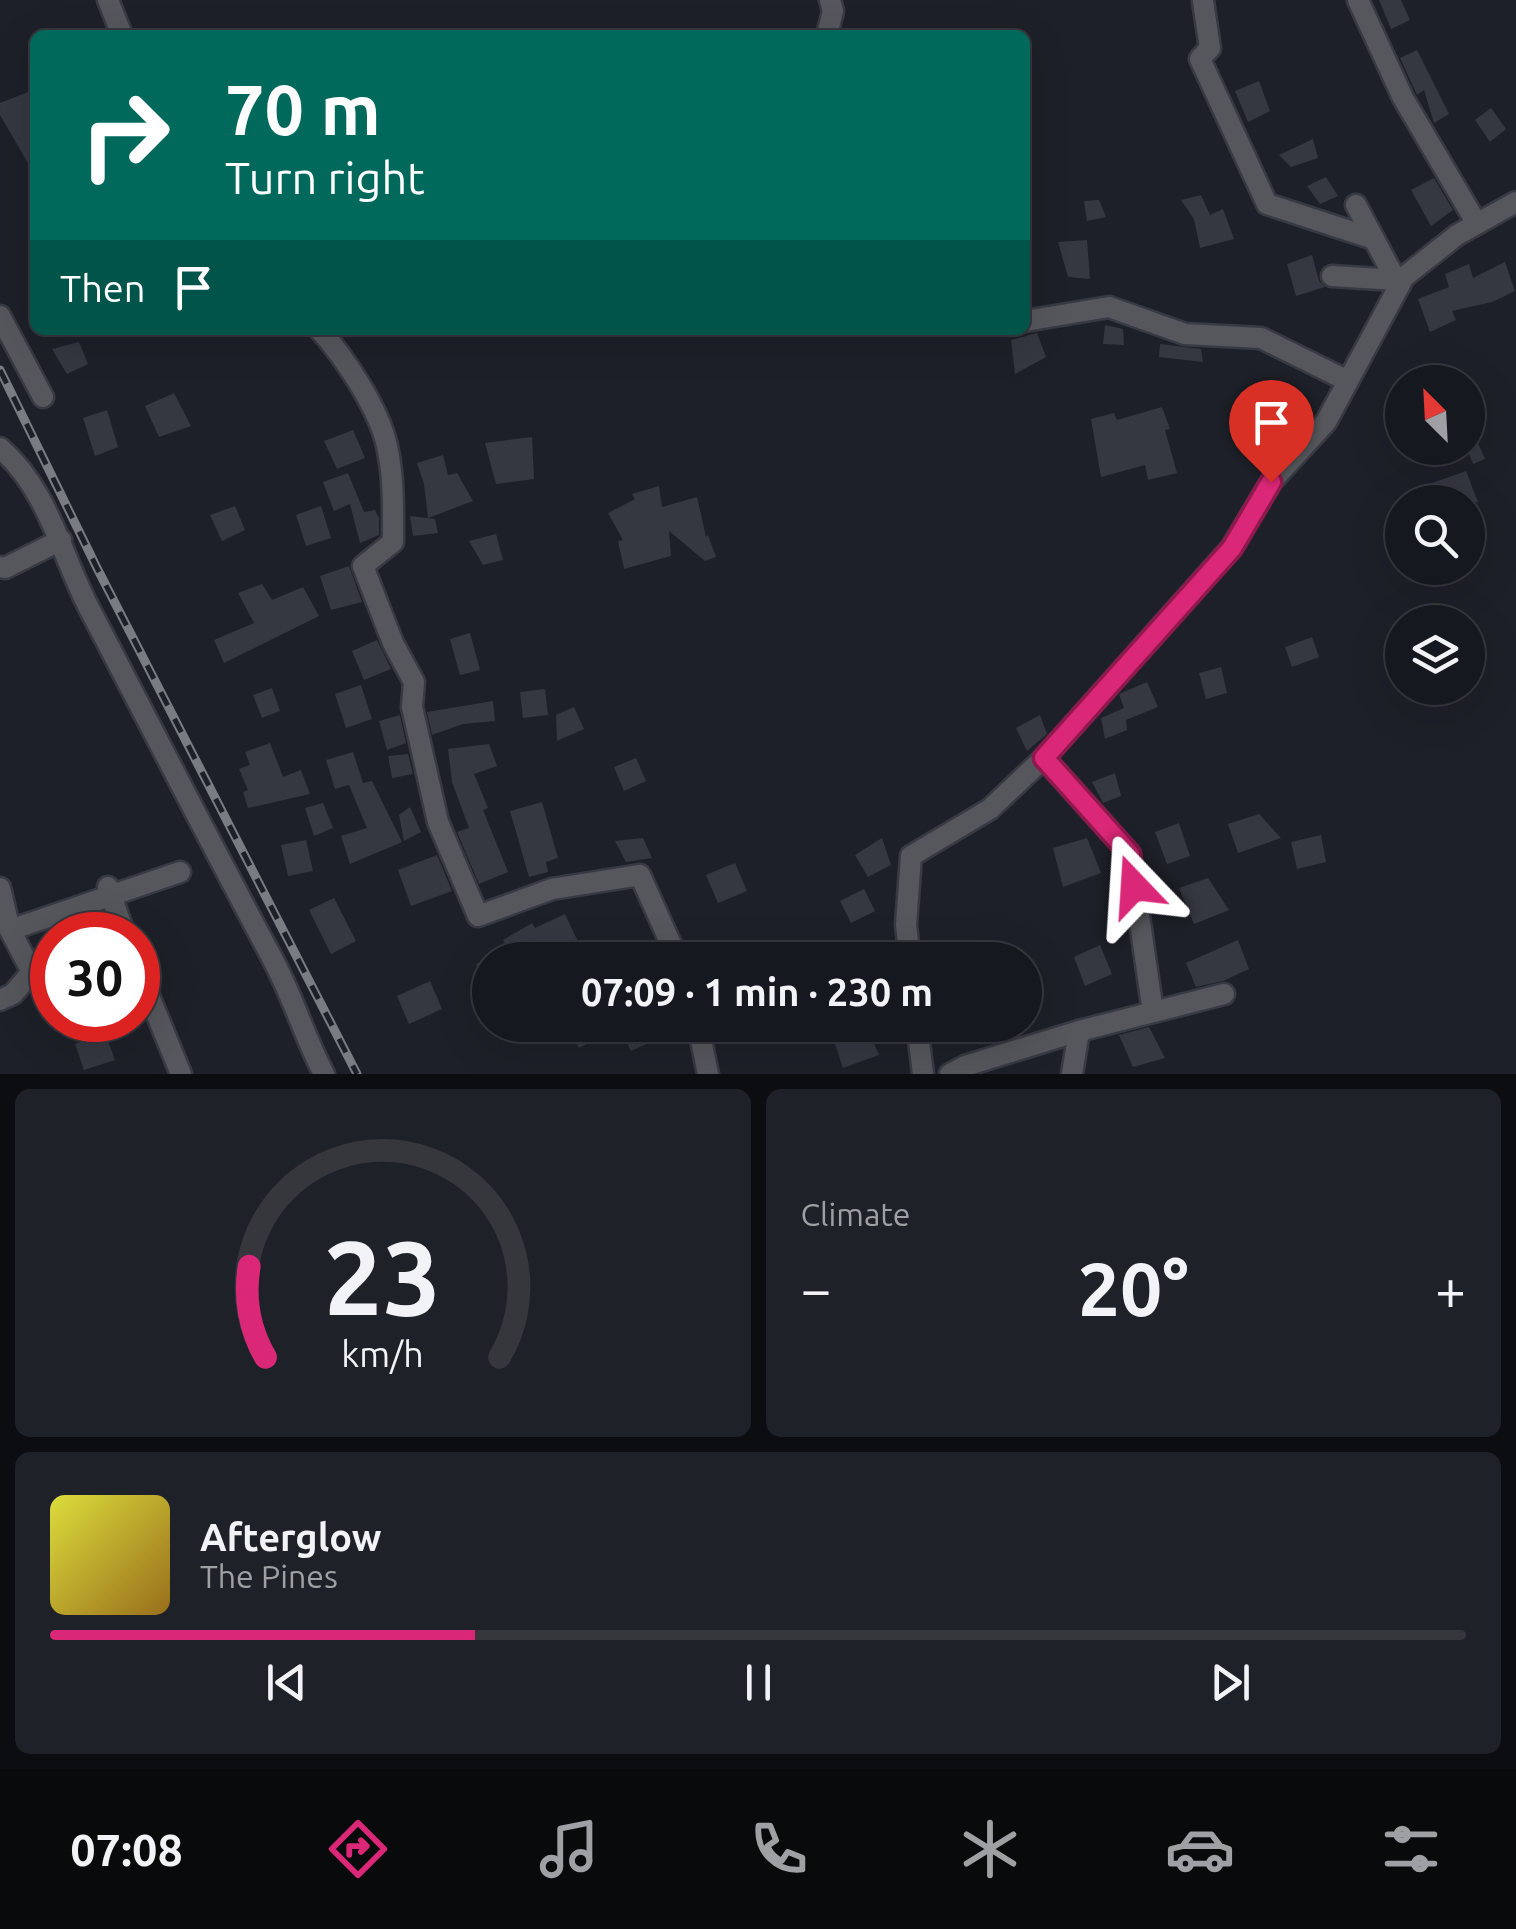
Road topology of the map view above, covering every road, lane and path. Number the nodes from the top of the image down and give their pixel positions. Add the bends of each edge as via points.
1 (108, 0) edge
2 (830, 0) edge
3 (1358, 0) edge
4 (1203, 1) edge
5 (120, 30) edge
6 (828, 30) edge
7 (1516, 202) edge
8 (1356, 205) dead end
9 (1477, 224) junction
10 (1374, 240) junction
11 (1332, 276) dead end
12 (1398, 283) junction
13 (0, 316) edge
14 (1030, 320) edge
15 (324, 335) edge
16 (1348, 381) junction
17 (43, 397) dead end
18 (0, 448) edge
19 (62, 540) junction
20 (0, 566) edge
21 (1044, 758) junction
22 (180, 872) dead end
23 (0, 888) edge
24 (110, 892) junction
25 (117, 912) edge
26 (10, 930) junction
27 (670, 942) edge
28 (908, 942) edge
29 (1224, 994) dead end
30 (0, 1000) edge
31 (1153, 1012) junction
32 (160, 1022) edge
33 (1080, 1031) junction
34 (701, 1042) edge
35 (920, 1042) edge
36 (181, 1074) edge
37 (324, 1074) edge
38 (708, 1074) edge
39 (923, 1074) edge
40 (950, 1074) edge
41 (1072, 1074) edge

1 - 5 street
2 - 6 street
3 - 9 street via 1403,98
4 - 10 street via 1210,48 1200,59 1267,204
7 - 9 street
8 - 10 street
9 - 12 street
10 - 12 street
11 - 12 street
12 - 16 street
13 - 17 street
14 - 16 street via 1109,307 1185,334 1261,338
15 - 27 street via 387,443 393,542 363,566 414,682 412,707 438,822 478,916 552,889 640,875
16 - 21 street via 1326,422 1271,482 1232,548
18 - 19 street via 18,464
19 - 20 street
19 - 37 street via 84,598 270,954
21 - 28 street via 990,810 912,856
21 - 31 street via 1130,854
22 - 24 street
23 - 26 street
24 - 25 street
24 - 26 street
26 - 30 street via 32,972
29 - 31 street
31 - 33 street
32 - 36 street
33 - 40 street
33 - 41 street
34 - 38 street
35 - 39 street

